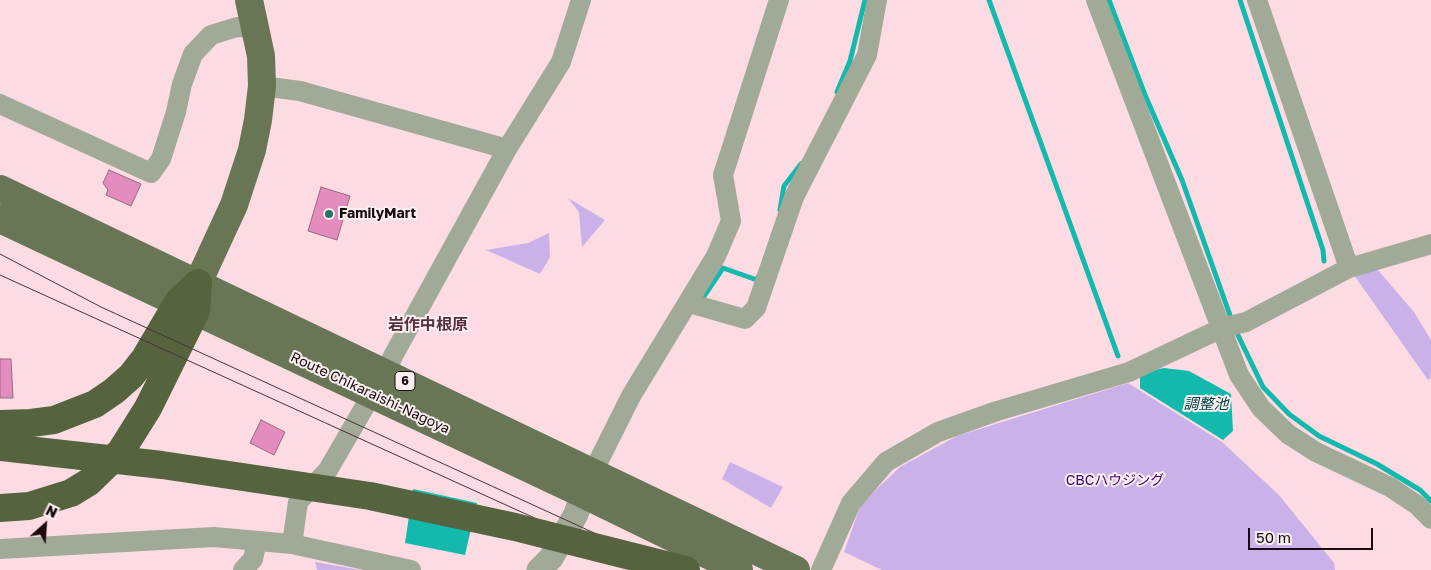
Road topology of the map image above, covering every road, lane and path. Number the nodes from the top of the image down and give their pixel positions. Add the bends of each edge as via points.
1 (249, 0) edge
2 (581, 0) edge
3 (779, 0) edge
4 (877, 0) edge
5 (1096, 0) edge
6 (1257, 0) edge
7 (257, 28) junction
8 (262, 86) junction
9 (0, 104) edge
10 (507, 149) junction
11 (6, 192) edge
12 (1, 219) edge
13 (1431, 244) edge
14 (1348, 268) junction
15 (198, 283) junction
16 (689, 303) junction
17 (187, 306) junction
18 (1222, 328) junction
19 (379, 383) junction
20 (0, 424) edge
21 (0, 447) edge
22 (0, 462) edge
23 (588, 483) junction
24 (0, 508) edge
25 (1431, 519) edge
26 (257, 540) junction
27 (292, 544) junction
28 (0, 549) edge
29 (243, 570) edge
30 (412, 570) edge
31 (539, 570) edge
32 (635, 570) edge
33 (686, 570) edge
34 (739, 570) edge
35 (796, 570) edge
36 (821, 570) edge

1 - 7 main road
2 - 10 street via 561,62
3 - 16 street via 723,174 731,221 716,256
4 - 16 street via 867,55 794,197 756,308 745,319
5 - 18 street
6 - 14 street
7 - 8 main road
7 - 9 street via 237,28 212,35 193,54 161,159 151,173
8 - 10 street via 300,91
8 - 15 main road via 258,120 244,178
10 - 19 street
11 - 15 main road, Route Chikaraishi-Nagoya / 6
12 - 17 main road, Route Chikaraishi-Nagoya / 6
13 - 14 street
14 - 18 street via 1246,322
15 - 17 highway
15 - 19 main road, Route Chikaraishi-Nagoya / 6
16 - 23 street via 631,396
17 - 19 main road, Route Chikaraishi-Nagoya / 6
17 - 20 highway via 157,339 131,376 95,404 54,420
17 - 24 highway via 144,416 121,451 89,482 51,501
18 - 25 street via 1240,375 1261,408 1288,434 1316,452 1390,487
18 - 36 street via 1129,372 938,432 886,462 851,503
19 - 23 main road, Route Chikaraishi-Nagoya / 6
19 - 27 street via 328,470 298,502
21 - 33 highway, bridge via 162,465 361,495 515,527
22 - 32 highway via 154,478 307,499 515,541
23 - 31 street via 576,514 551,558
23 - 34 main road, Route Chikaraishi-Nagoya / 6
23 - 35 main road, Route Chikaraishi-Nagoya / 6
26 - 27 street
26 - 28 street via 214,537
26 - 29 street via 253,559
27 - 30 street

